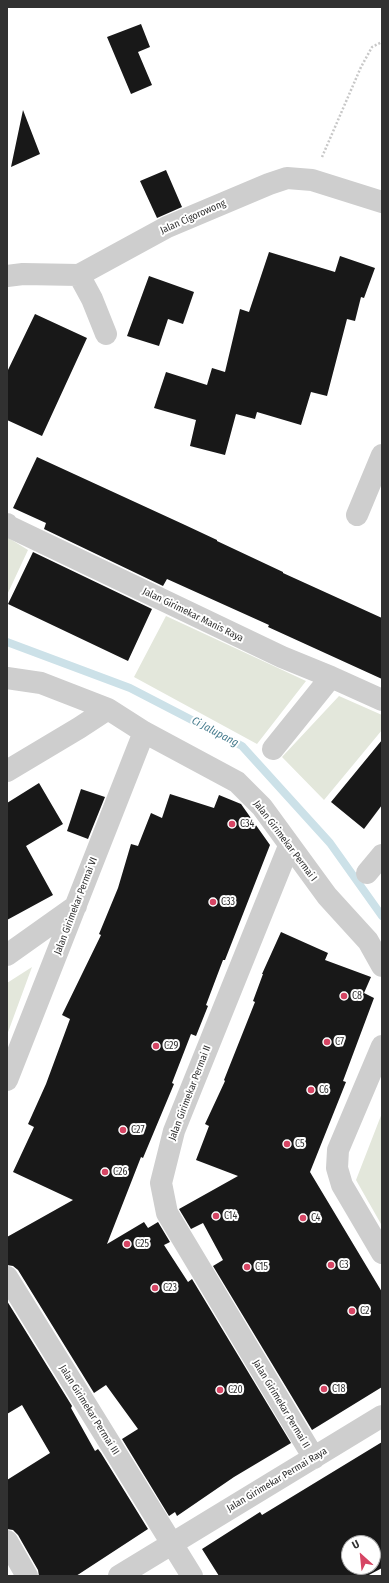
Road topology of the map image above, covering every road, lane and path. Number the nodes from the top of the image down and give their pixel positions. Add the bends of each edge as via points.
1 (382, 42) edge
2 (312, 180) junction
3 (382, 202) edge
4 (79, 275) junction
5 (7, 276) edge
6 (106, 334) dead end
7 (382, 455) edge
8 (357, 515) dead end
9 (7, 524) edge
10 (331, 677) junction
11 (7, 678) edge
12 (382, 700) edge
13 (108, 709) junction
14 (144, 732) junction
15 (273, 749) dead end
16 (7, 771) edge
17 (289, 846) junction
18 (382, 855) edge
19 (367, 873) dead end
20 (76, 906) junction
21 (7, 954) edge
22 (382, 966) edge
23 (382, 1046) edge
24 (7, 1080) edge
25 (382, 1253) edge
26 (7, 1277) edge
27 (382, 1416) edge
28 (314, 1458) junction
29 (7, 1541) edge
30 (172, 1544) junction
31 (27, 1576) edge
32 (119, 1576) edge
33 (192, 1576) edge

1 - 2 path via 372,48 361,67
2 - 3 street, Jalan Cigorowong
2 - 4 street, Jalan Cigorowong via 287,178 270,184 167,227
4 - 5 street, Jalan Cigorowong
4 - 6 street
7 - 8 street
9 - 10 street, Jalan Girimekar Manis Raya via 282,658
10 - 12 street, Jalan Girimekar Manis Raya
10 - 15 street
11 - 13 street, Jalan Girimekar Permai I via 41,683
13 - 14 street, Jalan Girimekar Permai I
13 - 16 street
14 - 17 street, Jalan Girimekar Permai I via 237,782 262,807
14 - 20 street, Jalan Girimekar Permai VI
17 - 22 street, Jalan Girimekar Permai I via 327,896 368,941
17 - 28 street, Jalan Girimekar Permai II via 174,1131 161,1183 166,1213
18 - 19 street
20 - 21 street
20 - 24 street, Jalan Girimekar Permai VI
23 - 25 street via 338,1150 337,1168 342,1185
26 - 30 street, Jalan Girimekar Permai III
27 - 28 street, Jalan Girimekar Permai Raya
28 - 30 street, Jalan Girimekar Permai Raya
29 - 31 street
30 - 32 street, Jalan Girimekar Permai Raya
30 - 33 street

